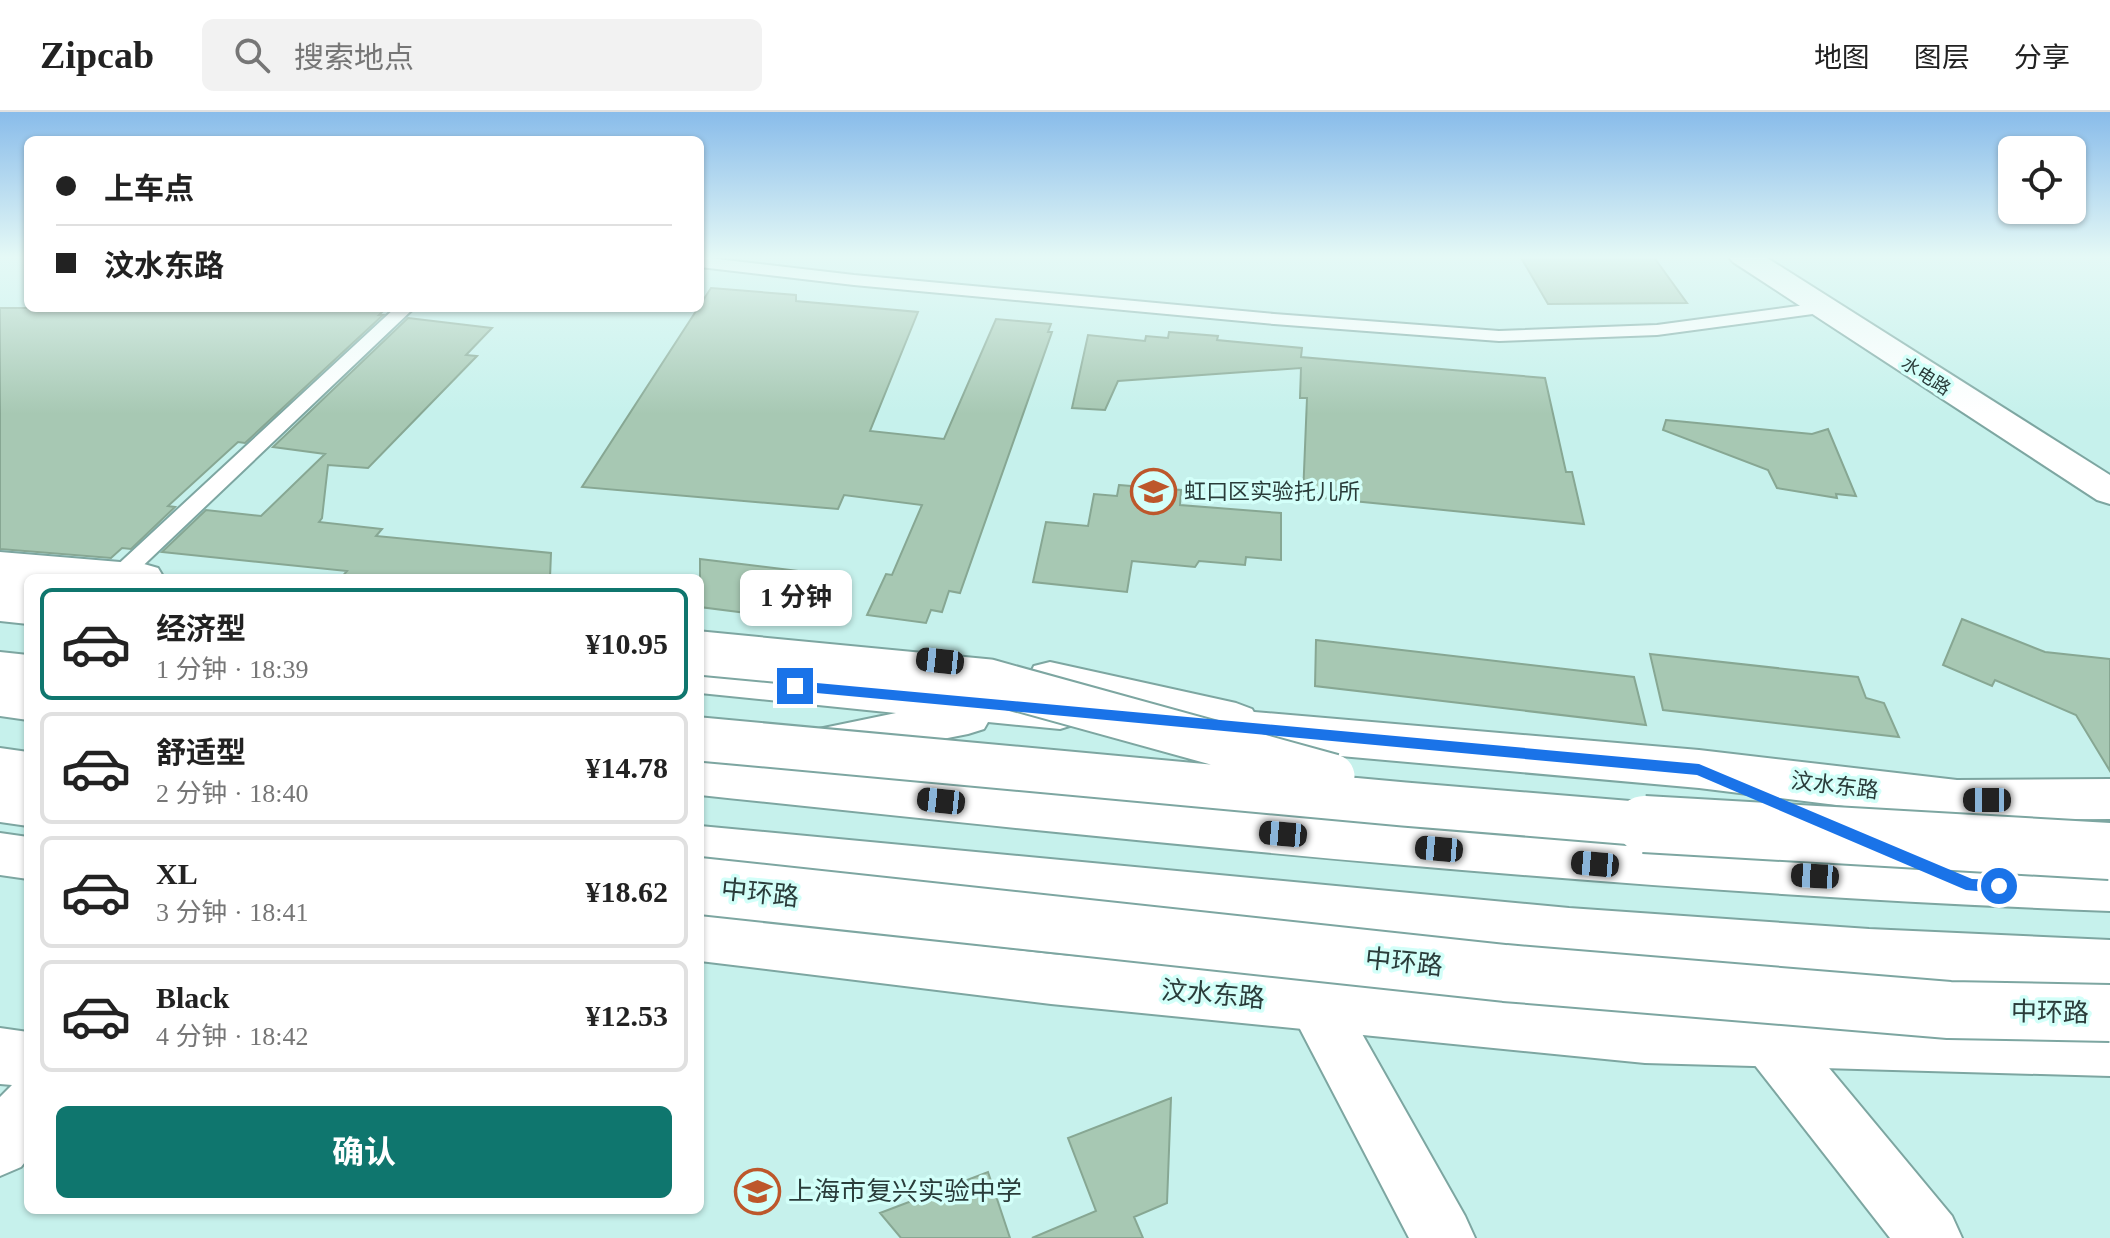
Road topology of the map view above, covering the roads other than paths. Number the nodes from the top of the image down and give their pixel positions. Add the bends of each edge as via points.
1 (1155, 309) edge
2 (1816, 309) edge
3 (1821, 309) edge
4 (401, 312) edge
5 (2110, 492) edge
6 (0, 566) edge
7 (96, 574) edge
8 (135, 574) edge
9 (0, 587) edge
10 (24, 590) edge
11 (0, 606) edge
12 (24, 609) edge
13 (704, 636) edge
14 (704, 653) edge
15 (0, 668) edge
16 (24, 671) edge
17 (704, 677) edge
18 (0, 699) edge
19 (24, 702) edge
20 (1018, 708) junction
21 (1289, 734) junction
22 (704, 739) edge
23 (704, 766) edge
24 (0, 767) edge
25 (1699, 769) junction
26 (24, 770) edge
27 (704, 776) edge
28 (2110, 799) edge
29 (0, 802) edge
30 (24, 805) edge
31 (1443, 807) junction
32 (704, 847) edge
33 (2110, 851) edge
34 (0, 854) edge
35 (24, 857) edge
36 (704, 866) edge
37 (1972, 885) junction
38 (704, 886) edge
39 (2110, 889) edge
40 (704, 937) edge
41 (2110, 965) edge
42 (985, 971) junction
43 (1315, 1004) junction
44 (2110, 1013) edge
45 (1770, 1040) junction
46 (2110, 1049) edge
47 (0, 1056) edge
48 (24, 1059) edge
49 (24, 1113) edge
50 (0, 1146) edge
51 (1443, 1238) edge
52 (1930, 1238) edge

1 - 2 lane via 1499,336 1657,330
3 - 5 main road, 水电路
4 - 8 lane
6 - 7 main road
9 - 10 main road
11 - 12 main road
13 - 21 main road via 999,667
14 - 31 main road, bridge via 989,681
15 - 16 main road
17 - 20 main road, 汶水东路
18 - 19 main road
20 - 21 main road, 汶水东路
20 - 23 main road
21 - 25 main road, 汶水东路
22 - 31 main road, bridge
24 - 26 main road
25 - 28 main road, 汶水东路 via 1957,800
25 - 37 main road
27 - 37 main road via 1595,864
29 - 30 main road
31 - 33 main road, bridge via 1894,843
32 - 41 main road via 1569,932
34 - 35 main road
36 - 42 main road
37 - 39 main road
38 - 44 main road, 中环路, bridge via 1505,973 1949,1010
40 - 42 main road, 汶水东路
42 - 43 main road, 汶水东路
43 - 45 main road, 汶水东路 via 1645,1036
43 - 51 main road
45 - 46 main road, 汶水东路
45 - 52 main road
47 - 48 main road
49 - 50 main road

